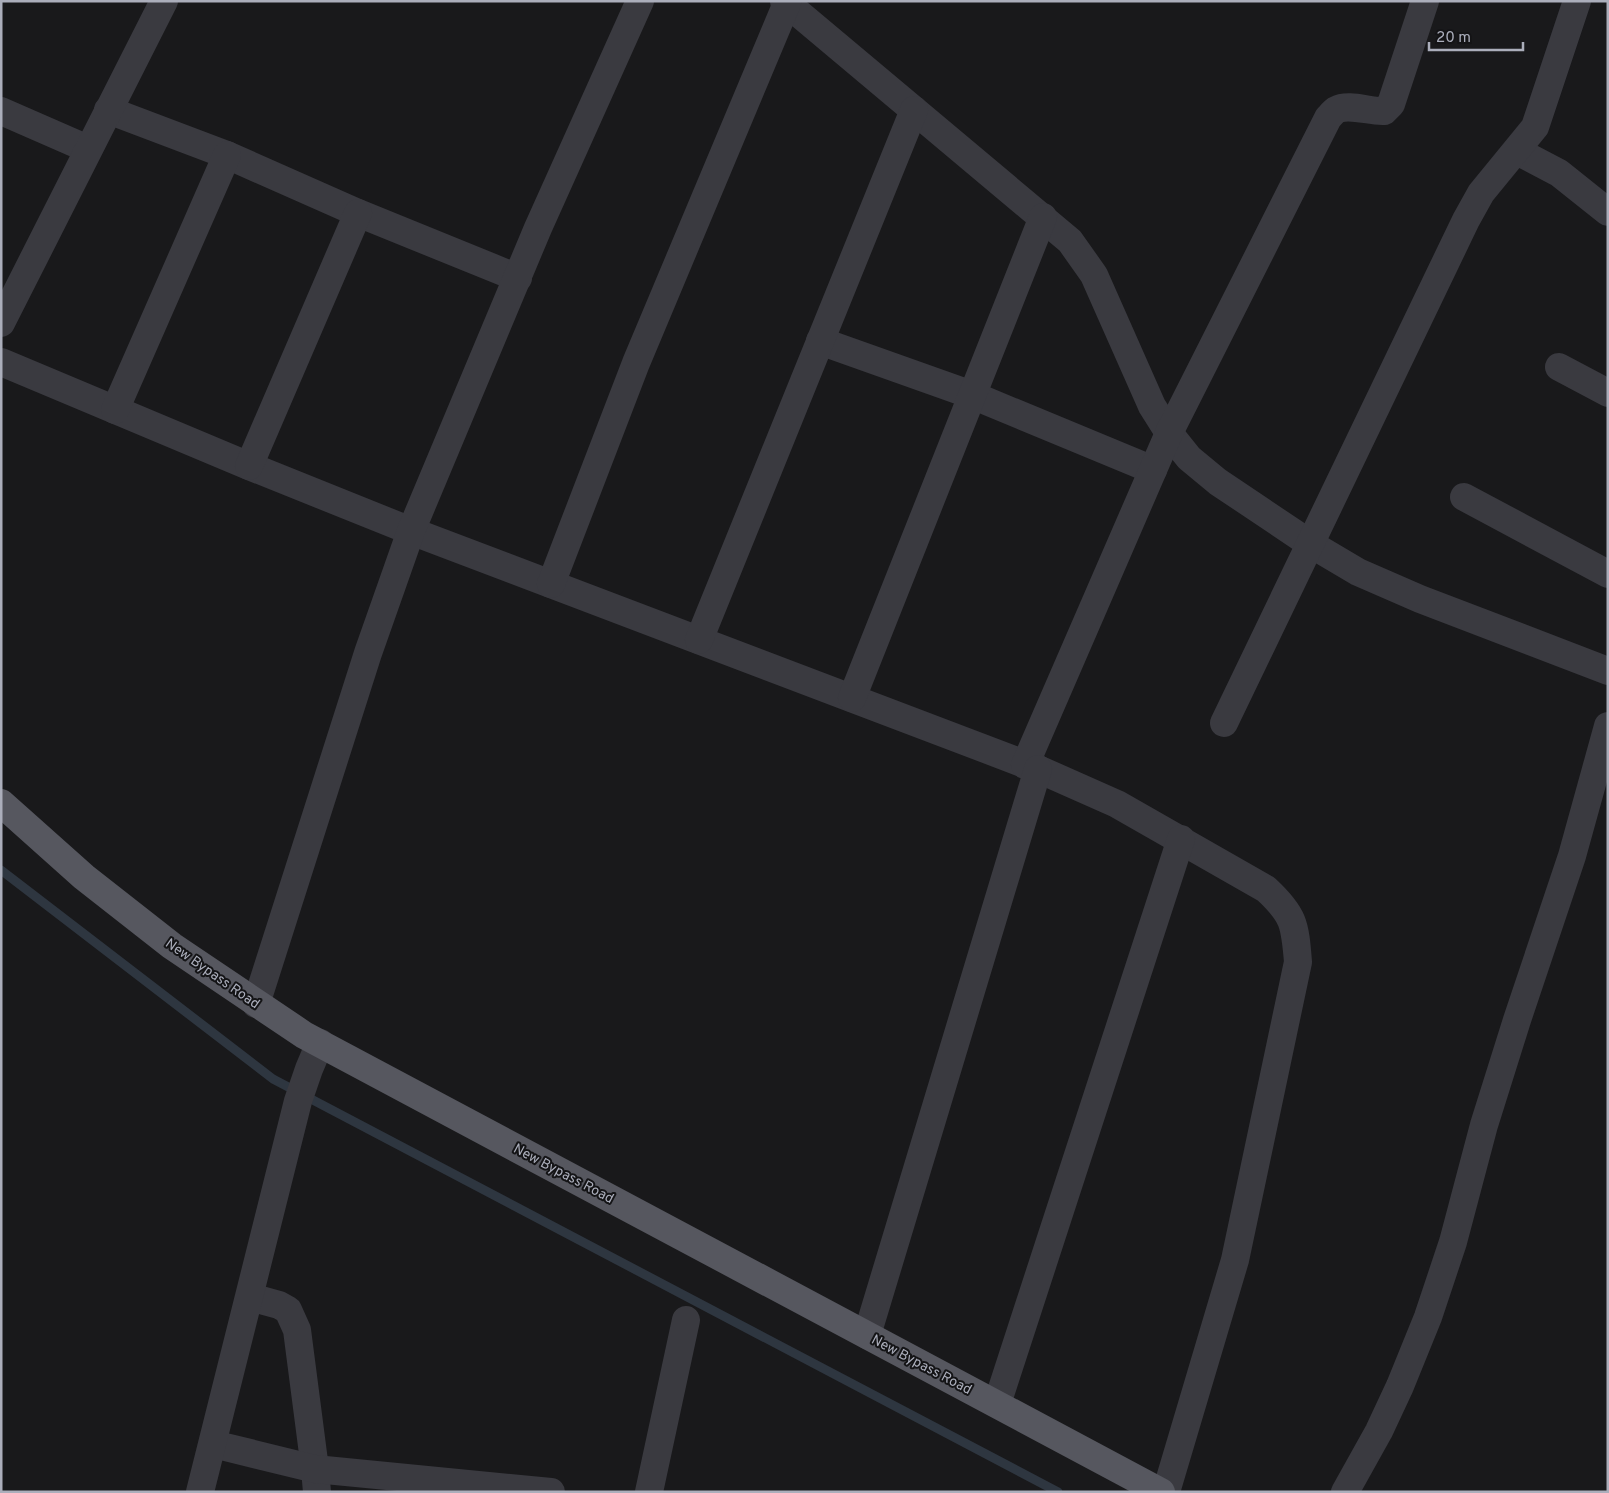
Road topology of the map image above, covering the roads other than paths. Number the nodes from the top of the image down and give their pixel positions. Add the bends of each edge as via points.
1 (164, 1) edge
2 (640, 1) edge
3 (1425, 1) edge
4 (1577, 1) edge
5 (785, 2) edge
6 (108, 110) junction
7 (914, 110) junction
8 (1, 111) edge
9 (88, 149) junction
10 (1517, 151) junction
11 (227, 155) junction
12 (1608, 212) edge
13 (358, 213) junction
14 (1043, 217) junction
15 (518, 278) junction
16 (1, 323) edge
17 (820, 341) junction
18 (1, 362) edge
19 (1559, 367) dead end
20 (1608, 394) edge
21 (972, 395) junction
22 (116, 410) junction
23 (1170, 433) junction
24 (249, 466) junction
25 (1153, 470) junction
26 (1464, 497) dead end
27 (411, 530) junction
28 (1309, 543) junction
29 (1608, 574) edge
30 (551, 584) junction
31 (699, 640) junction
32 (1608, 671) edge
33 (852, 698) junction
34 (1224, 724) dead end
35 (1607, 730) edge
36 (1031, 767) junction
37 (1, 803) edge
38 (1181, 839) junction
39 (256, 1004) junction
40 (320, 1043) junction
41 (250, 1297) junction
42 (686, 1320) dead end
43 (867, 1335) junction
44 (997, 1404) junction
45 (213, 1444) junction
46 (316, 1480) edge
47 (494, 1489) edge
48 (200, 1492) edge
49 (551, 1492) edge
50 (649, 1492) edge
51 (1161, 1492) edge
52 (1166, 1492) edge
53 (1345, 1492) edge

1 - 6 street
2 - 15 street
3 - 23 street via 1391,104 1384,111 1336,110 1328,118
4 - 10 street via 1535,127
5 - 7 street
5 - 30 street via 636,362
6 - 9 street
6 - 11 street
7 - 14 street
7 - 17 street
8 - 9 street
9 - 16 street
10 - 12 street via 1559,174
10 - 28 street via 1481,193 1466,220
11 - 13 street
11 - 22 street
13 - 15 street
13 - 24 street
14 - 21 street
14 - 23 street via 1070,241 1094,275 1152,406
15 - 27 street
17 - 21 street
17 - 31 street
18 - 22 street
19 - 20 street
21 - 25 street
21 - 33 street
22 - 24 street
23 - 25 street
23 - 28 street via 1189,458 1218,482
24 - 27 street
25 - 36 street
26 - 29 street
27 - 30 street
27 - 39 street via 368,653
28 - 32 street via 1358,572 1420,599
28 - 34 street
30 - 31 street
31 - 33 street
33 - 36 street
35 - 53 street via 1572,856 1484,1125 1453,1242 1428,1317 1379,1431
36 - 38 street via 1117,804
36 - 43 street
37 - 39 main road, New Bypass Road via 84,877 172,946
38 - 44 street
38 - 52 street via 1266,889 1281,903 1291,917 1298,962 1236,1260
39 - 40 main road, New Bypass Road
40 - 41 street via 298,1101
40 - 43 main road, New Bypass Road
41 - 45 street
41 - 46 street via 284,1308 293,1318
42 - 50 street
43 - 44 main road, New Bypass Road
44 - 51 main road, New Bypass Road
45 - 46 street
45 - 48 street
46 - 47 street
47 - 49 street

